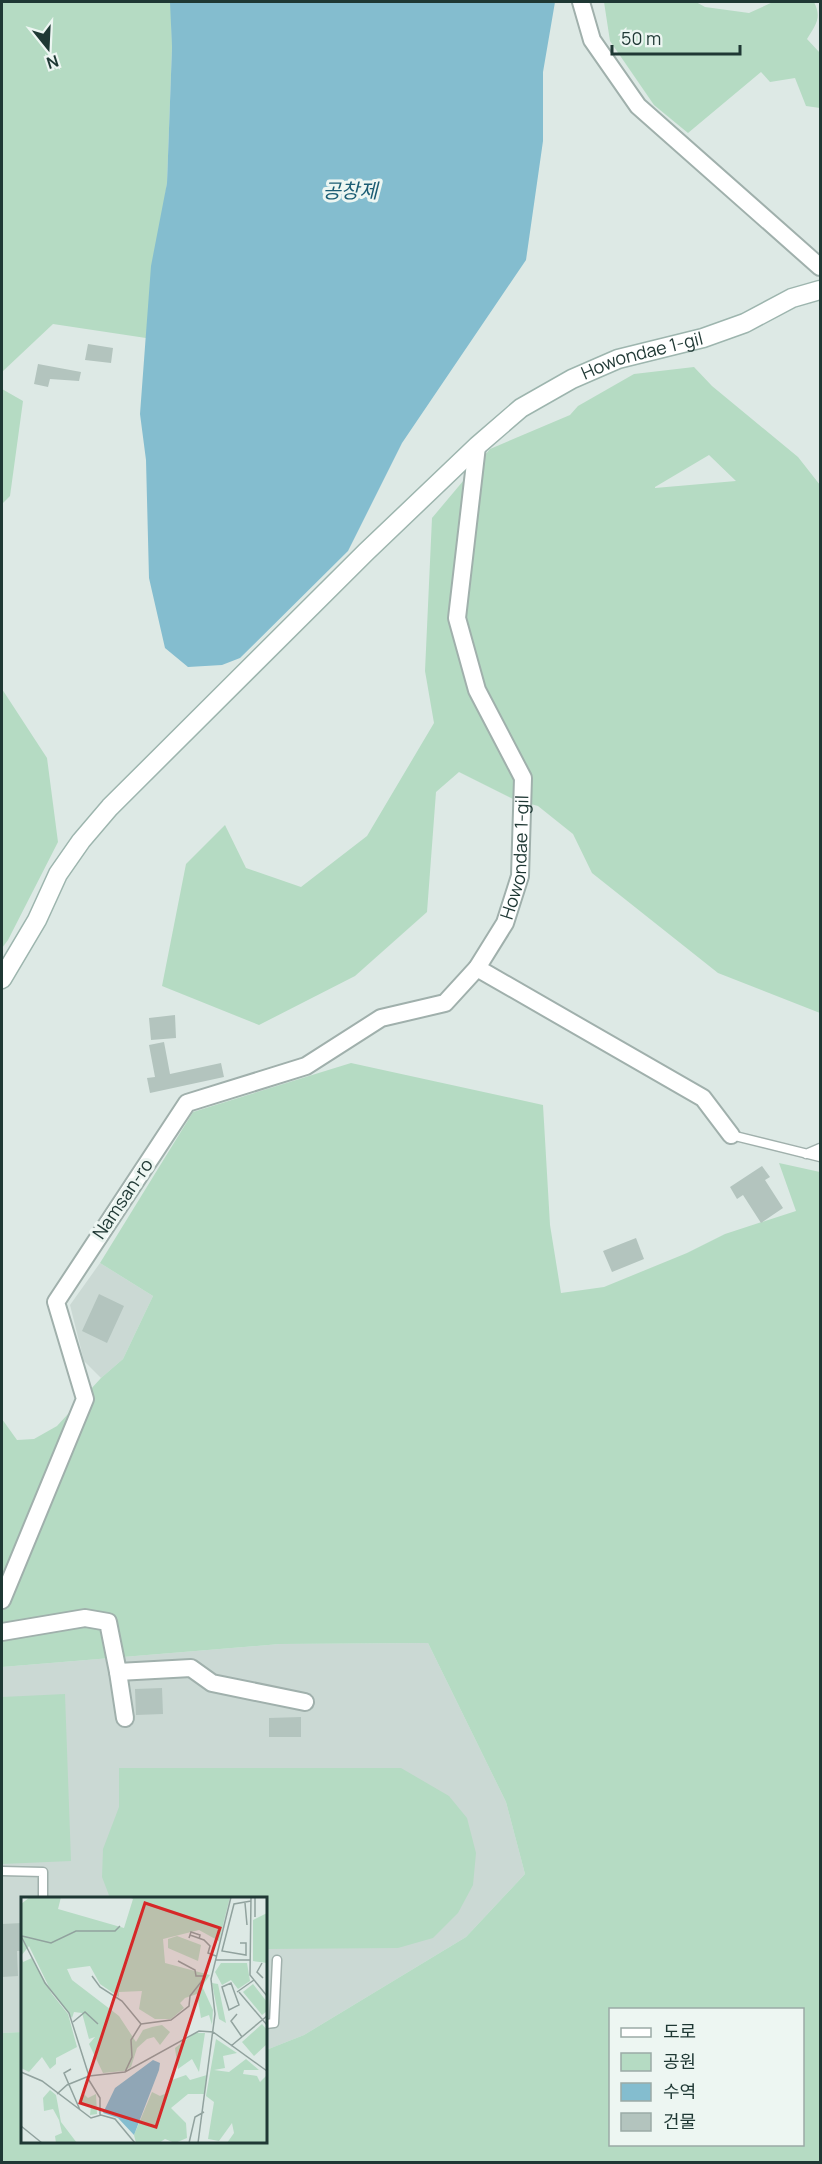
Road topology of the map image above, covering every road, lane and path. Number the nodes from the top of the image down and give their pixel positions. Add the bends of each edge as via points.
1 (581, 2) edge
2 (820, 267) edge
3 (820, 290) edge
4 (477, 446) junction
5 (477, 968) junction
6 (2, 979) edge
7 (731, 1135) joint
8 (820, 1148) edge
9 (805, 1154) junction
10 (820, 1157) edge
11 (2, 1600) edge
12 (2, 1632) edge
13 (118, 1672) junction
14 (305, 1702) dead end
15 (125, 1718) dead end
16 (2, 1871) edge
17 (43, 1897) edge
18 (277, 1960) dead end
19 (267, 1990) edge
20 (277, 1990) junction
21 (267, 2024) edge

1 - 2 street via 592,40 638,106
3 - 4 street, Howondae 1-gil via 792,298 745,323 618,359 572,379 522,408
4 - 5 street, Howondae 1-gil via 457,618 477,690 523,778 519,876 505,923
4 - 6 street, Howondae 1-gil via 110,807 58,874 37,920
5 - 7 street via 703,1098
5 - 11 street, Namsan-ro via 445,1003 381,1018 306,1066 187,1103 56,1302 84,1399
7 - 9 lane
8 - 9 lane
9 - 10 lane
12 - 13 street via 85,1618 108,1622
13 - 14 street via 190,1668 213,1683
13 - 15 street
16 - 17 lane via 43,1872
18 - 20 lane
19 - 20 lane
20 - 21 lane via 274,2024

